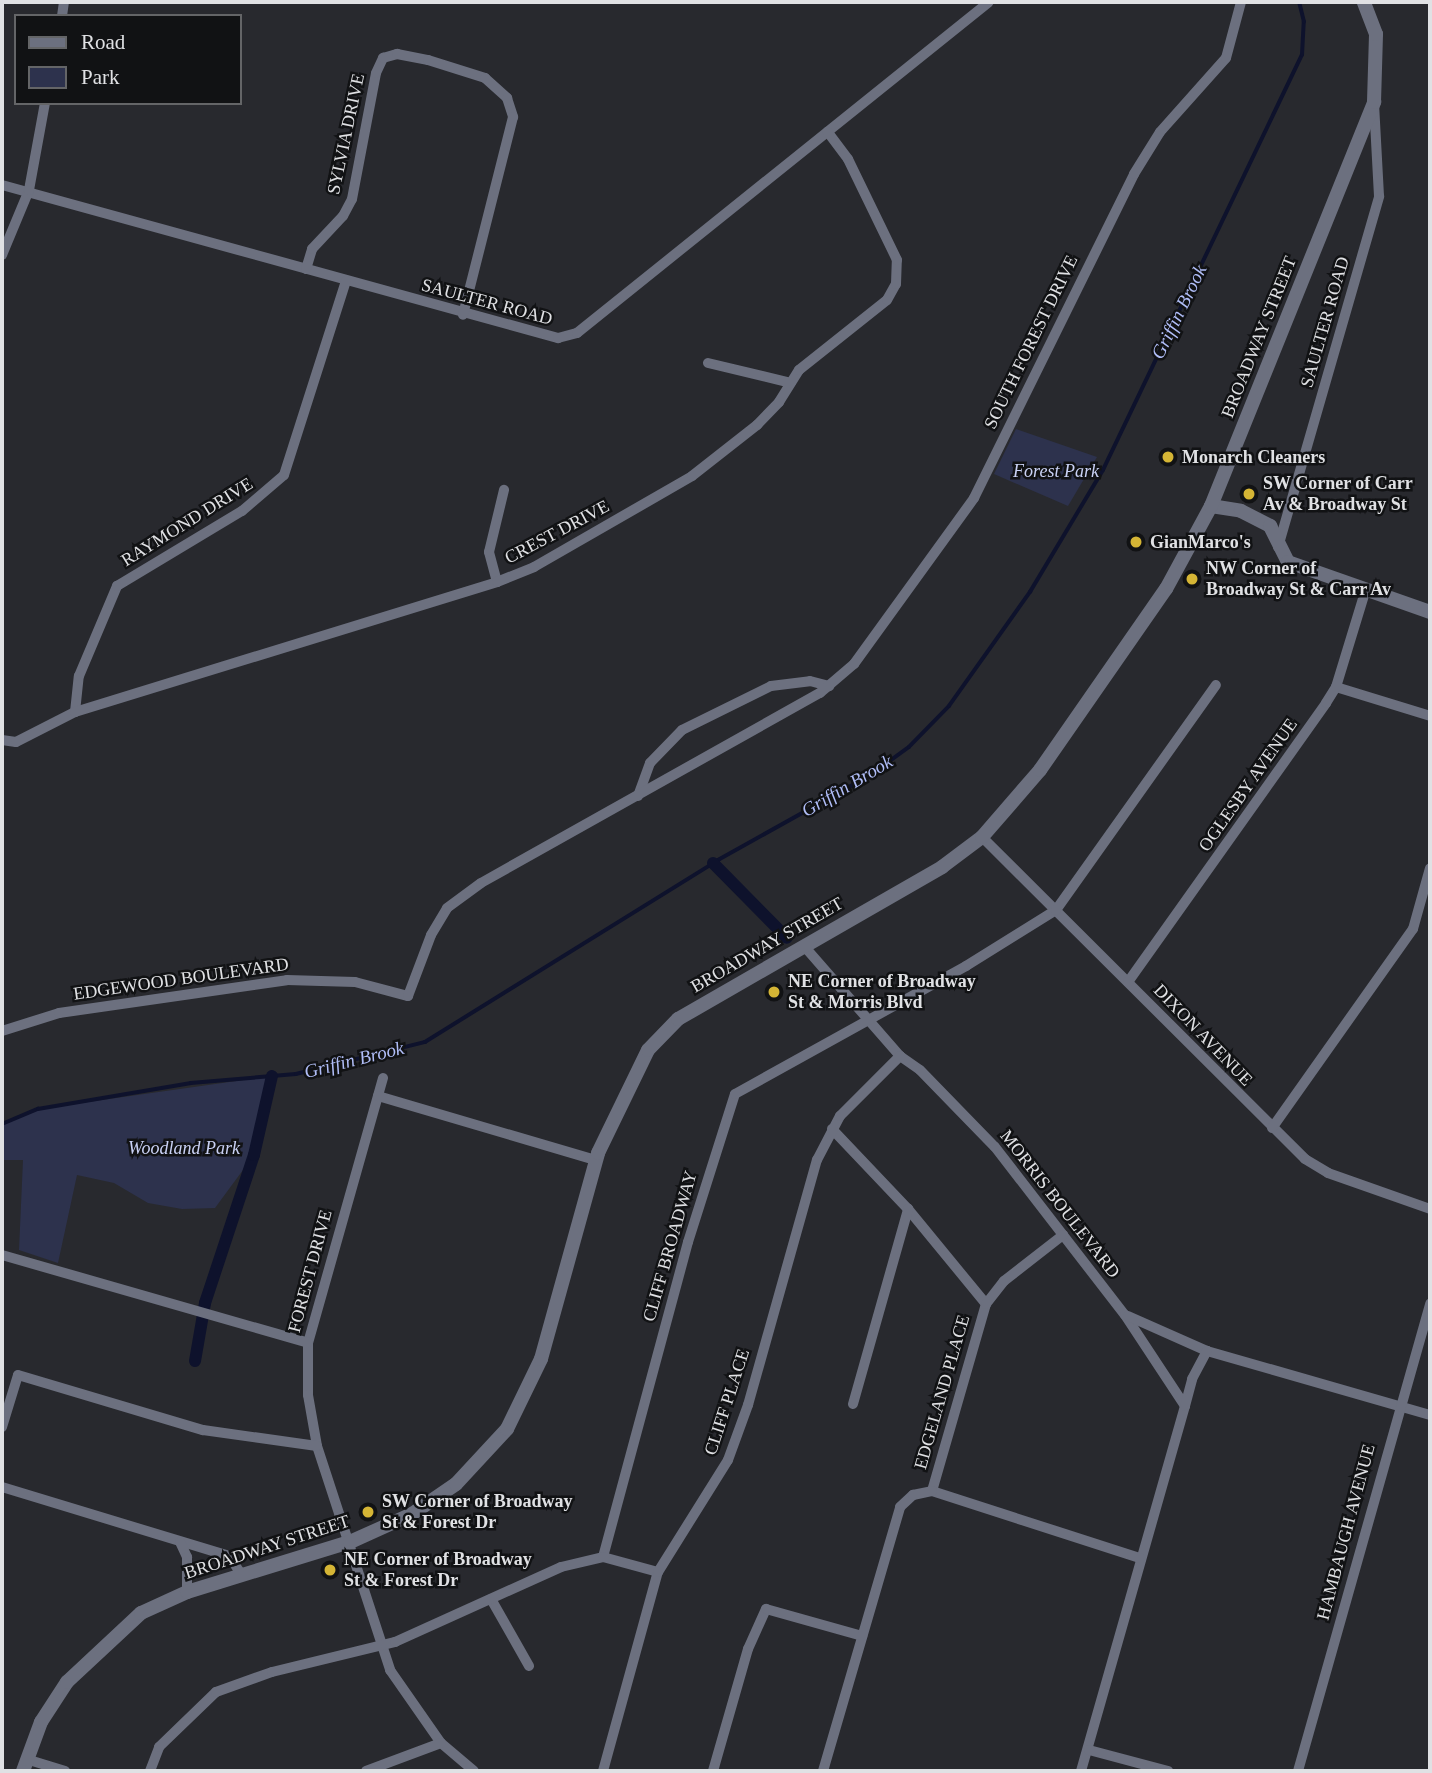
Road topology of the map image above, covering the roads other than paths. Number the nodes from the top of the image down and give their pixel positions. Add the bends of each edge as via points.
1 (989, 2) edge
2 (1241, 2) edge
3 (1364, 2) edge
4 (1374, 102) junction
5 (45, 105) edge
6 (828, 132) junction
7 (2, 185) edge
8 (29, 190) junction
9 (2, 255) edge
10 (306, 269) junction
11 (346, 281) junction
12 (463, 315) junction
13 (708, 363) dead end
14 (790, 383) junction
15 (504, 490) dead end
16 (1211, 506) junction
17 (1278, 547) junction
18 (497, 582) junction
19 (1365, 592) junction
20 (1430, 612) edge
21 (1216, 685) dead end
22 (829, 686) junction
23 (1336, 687) junction
24 (75, 712) junction
25 (1430, 716) edge
26 (2, 740) edge
27 (638, 796) junction
28 (982, 837) junction
29 (1430, 868) edge
30 (1056, 910) junction
31 (804, 946) junction
32 (1128, 982) junction
33 (408, 996) joint
34 (868, 1020) junction
35 (2, 1031) edge
36 (901, 1056) junction
37 (383, 1078) dead end
38 (378, 1097) junction
39 (1272, 1128) junction
40 (832, 1129) junction
41 (596, 1160) junction
42 (908, 1209) junction
43 (1430, 1209) edge
44 (1063, 1235) junction
45 (2, 1255) edge
46 (1430, 1303) edge
47 (986, 1304) junction
48 (1125, 1315) junction
49 (308, 1343) junction
50 (1208, 1350) junction
51 (853, 1404) dead end
52 (1185, 1406) junction
53 (1399, 1406) junction
54 (1430, 1415) edge
55 (2, 1427) edge
56 (317, 1446) junction
57 (2, 1487) edge
58 (932, 1491) junction
59 (180, 1542) junction
60 (350, 1542) junction
61 (603, 1557) junction
62 (1140, 1558) junction
63 (658, 1572) junction
64 (241, 1574) junction
65 (187, 1592) junction
66 (491, 1599) junction
67 (862, 1636) junction
68 (380, 1645) junction
69 (529, 1666) dead end
70 (441, 1743) junction
71 (1090, 1749) junction
72 (25, 1765) edge
73 (65, 1771) edge
74 (150, 1771) edge
75 (366, 1771) edge
76 (474, 1771) edge
77 (603, 1771) edge
78 (713, 1771) edge
79 (823, 1771) edge
80 (1081, 1771) edge
81 (1168, 1771) edge
82 (1298, 1771) edge

1 - 6 street, SAULTER ROAD
2 - 22 street, SOUTH FOREST DRIVE via 1226,58 1160,132 1133,174 974,498 854,664
3 - 4 street, BROADWAY STREET via 1376,34
4 - 16 street, BROADWAY STREET
4 - 17 street, SAULTER ROAD via 1379,196
5 - 8 street
6 - 12 street, SAULTER ROAD via 577,333 544,337
6 - 14 street, CREST DRIVE via 848,159 897,260 896,284 887,300 806,364
7 - 8 street, SAULTER ROAD
8 - 9 street
8 - 10 street, SAULTER ROAD
10 - 11 street, SAULTER ROAD
10 - 12 street, SYLVIA DRIVE via 312,249 343,216 352,199 376,73 383,58 397,54 428,60 485,78 507,98 513,117
11 - 12 street, SAULTER ROAD
11 - 24 street, RAYMOND DRIVE via 284,474 242,511 117,586 79,676
13 - 14 street
14 - 18 street, CREST DRIVE via 757,425 692,476 534,567
15 - 18 street via 489,552
16 - 17 street via 1241,511 1270,526
16 - 28 street, BROADWAY STREET via 1166,589 1130,642 1040,770
17 - 19 street via 1288,562
18 - 24 street, CREST DRIVE
19 - 20 street
19 - 23 street, OGLESBY AVENUE
21 - 30 street
22 - 27 street, SOUTH FOREST DRIVE
22 - 27 street via 810,681 771,686 682,730 650,763
23 - 25 street
23 - 32 street, OGLESBY AVENUE
24 - 26 street, CREST DRIVE via 16,742
27 - 33 street, SOUTH FOREST DRIVE via 481,883 447,908 431,935
28 - 30 street, DIXON AVENUE
28 - 31 street, BROADWAY STREET via 942,867
29 - 39 street via 1413,929
30 - 32 street, DIXON AVENUE
30 - 34 street, CLIFF BROADWAY
31 - 34 street, MORRIS BOULEVARD
31 - 41 street, BROADWAY STREET via 678,1019 648,1050 620,1100
32 - 39 street, DIXON AVENUE
33 - 35 street, EDGEWOOD BOULEVARD via 355,982 287,980 59,1013
34 - 36 street, MORRIS BOULEVARD
34 - 61 street, CLIFF BROADWAY via 756,1081 730,1101
36 - 40 street, CLIFF PLACE
36 - 44 street, MORRIS BOULEVARD via 995,1147
37 - 38 street, FOREST DRIVE
38 - 41 street
38 - 49 street, FOREST DRIVE
39 - 43 street, DIXON AVENUE via 1328,1173
40 - 42 street
40 - 63 street, CLIFF PLACE via 817,1160 729,1460
41 - 60 street, BROADWAY STREET via 541,1359 507,1429 456,1484 412,1514
42 - 47 street
42 - 51 street
44 - 47 street, EDGELAND PLACE via 1011,1275
44 - 48 street, MORRIS BOULEVARD
45 - 49 street
46 - 53 street, HAMBAUGH AVENUE
47 - 58 street, EDGELAND PLACE
48 - 50 street
48 - 52 street, MORRIS BOULEVARD
49 - 56 street, FOREST DRIVE via 308,1395
50 - 52 street via 1192,1379
50 - 53 street
52 - 62 street
53 - 54 street
53 - 82 street, HAMBAUGH AVENUE
55 - 56 street via 18,1375 204,1430
56 - 60 street, FOREST DRIVE
57 - 59 street
58 - 62 street
58 - 67 street, EDGELAND PLACE via 913,1495 900,1507
59 - 64 street via 229,1556
59 - 65 street via 187,1557
60 - 64 street, BROADWAY STREET
60 - 68 street, FOREST DRIVE
61 - 63 street
61 - 66 street via 561,1567
62 - 71 street
63 - 77 street, CLIFF PLACE
64 - 65 street, BROADWAY STREET
65 - 72 street, BROADWAY STREET via 141,1614 103,1644 67,1682 41,1722
66 - 68 street
66 - 69 street
67 - 78 street via 776,1608 766,1609
67 - 79 street, EDGELAND PLACE
68 - 70 street, FOREST DRIVE via 390,1670
68 - 74 street via 272,1672 216,1692 159,1747
70 - 75 street
70 - 76 street, FOREST DRIVE
71 - 80 street
71 - 81 street
72 - 73 street

